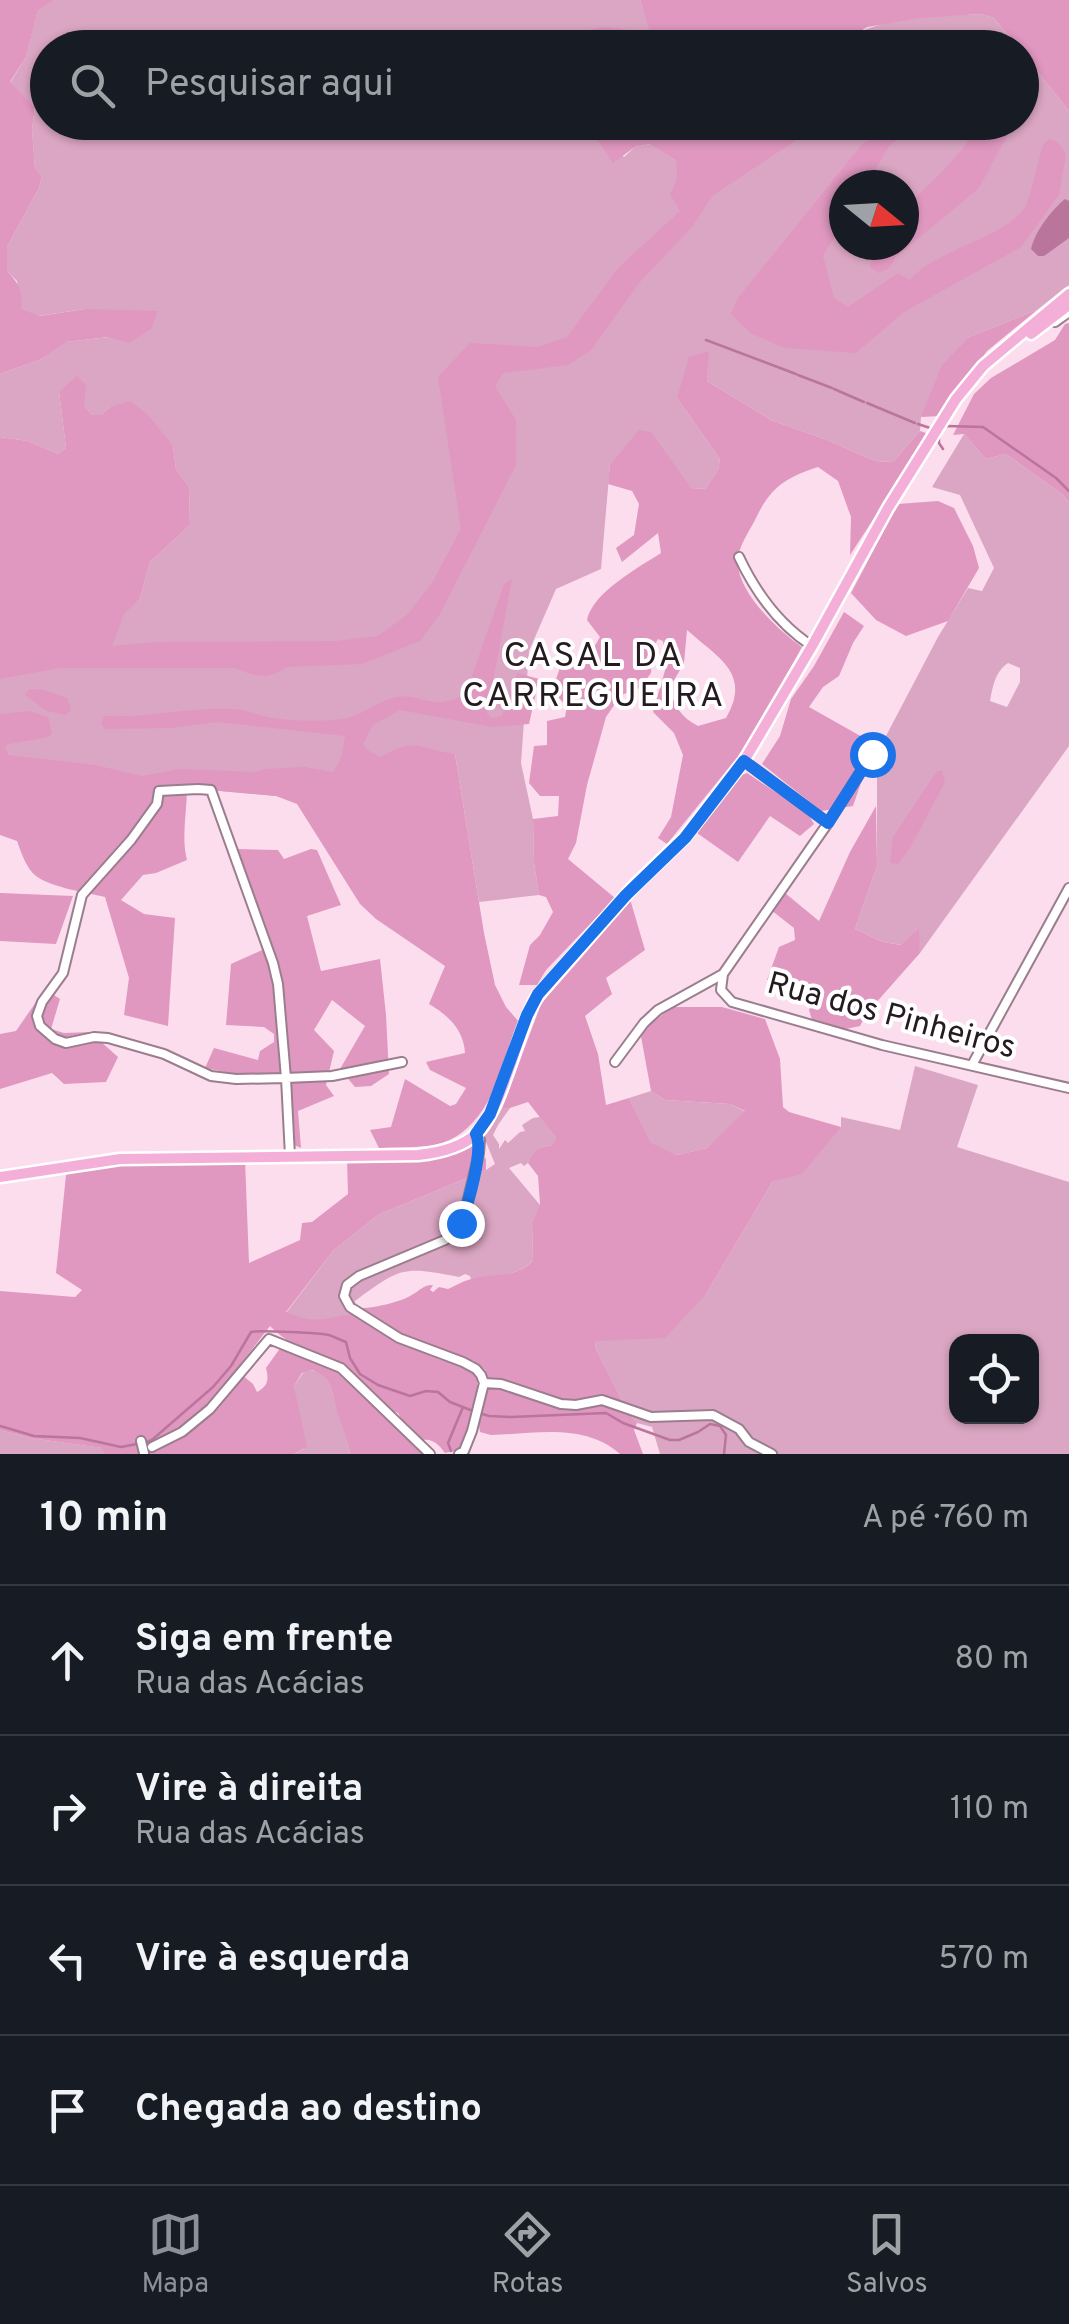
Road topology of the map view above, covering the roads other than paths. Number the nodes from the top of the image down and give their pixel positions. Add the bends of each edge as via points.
1 (1069, 294) edge
2 (1069, 309) edge
3 (971, 380) junction
4 (739, 557) dead end
5 (812, 646) junction
6 (872, 754) dead end
7 (744, 761) junction
8 (828, 823) junction
9 (1069, 888) edge
10 (723, 974) junction
11 (402, 1062) dead end
12 (615, 1062) dead end
13 (972, 1065) junction
14 (286, 1078) junction
15 (1069, 1088) edge
16 (476, 1134) junction
17 (290, 1156) junction
18 (0, 1177) edge
19 (484, 1383) junction
20 (141, 1440) dead end
21 (148, 1450) edge
22 (464, 1453) edge
23 (430, 1454) edge
24 (772, 1454) edge

1 - 3 main road
2 - 3 main road
3 - 5 main road via 909,472
4 - 5 street via 760,597
5 - 7 main road
6 - 8 street
7 - 8 street
7 - 16 main road via 685,838 538,994
8 - 10 street
9 - 13 street
10 - 12 street via 658,1010
10 - 13 street, Rua dos Pinheiros via 721,990 732,1002
11 - 14 street
13 - 15 street, Rua dos Pinheiros
14 - 14 street via 273,963 211,790 159,791 131,840 83,892 62,973 37,1016 40,1026 66,1043 108,1038 211,1076
14 - 17 street
16 - 17 main road via 426,1154
16 - 19 street via 478,1153 456,1231 359,1276 344,1296 350,1307 399,1338 476,1369
17 - 18 main road via 120,1159
19 - 22 street
19 - 24 street via 561,1404 602,1400 650,1417 714,1415
20 - 21 street
21 - 23 street via 210,1408 269,1339 341,1368

